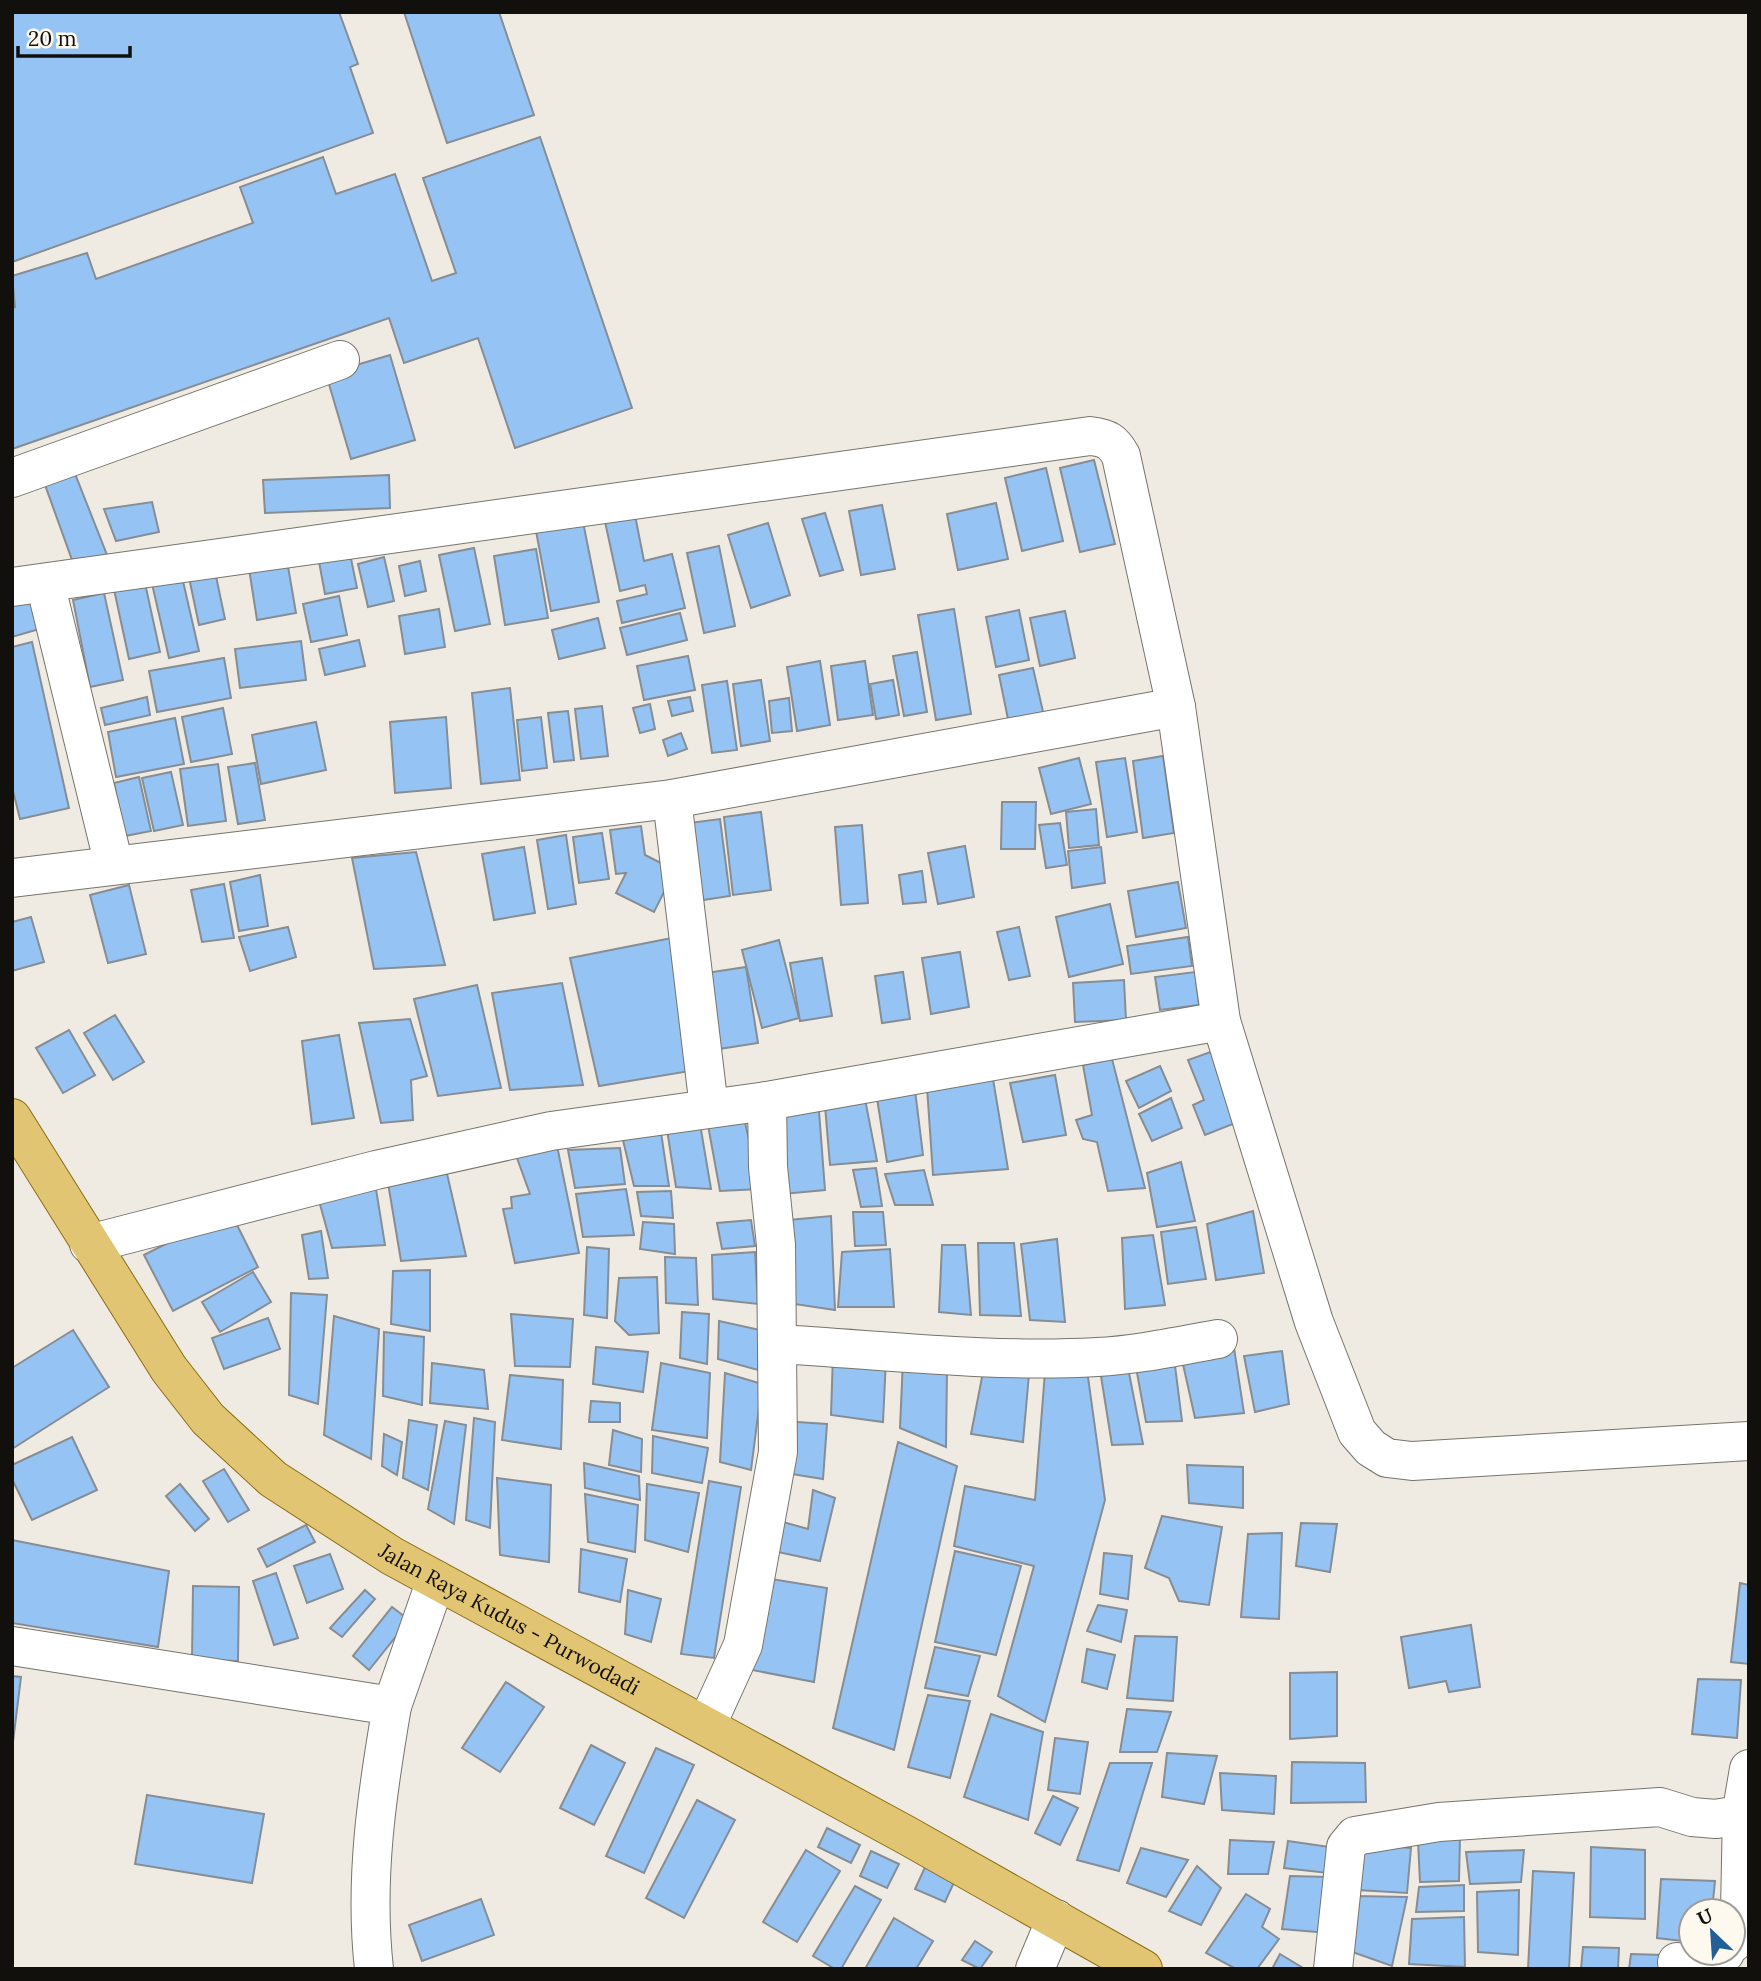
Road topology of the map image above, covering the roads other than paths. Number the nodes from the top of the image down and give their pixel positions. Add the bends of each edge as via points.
1 (340, 360) dead end
2 (12, 478) edge
3 (29, 585) edge
4 (1176, 707) junction
5 (672, 799) junction
6 (114, 865) junction
7 (12, 878) edge
8 (1221, 1021) junction
9 (767, 1101) junction
10 (709, 1108) junction
11 (12, 1118) edge
12 (89, 1244) junction
13 (1218, 1339) dead end
14 (777, 1344) junction
15 (1749, 1441) edge
16 (436, 1580) junction
17 (12, 1646) edge
18 (392, 1706) junction
19 (706, 1726) junction
20 (1749, 1769) edge
21 (1742, 1810) junction
22 (1740, 1897) edge
23 (1056, 1919) junction
24 (374, 1969) edge
25 (1035, 1969) edge
26 (1143, 1969) edge
27 (1332, 1969) edge

1 - 2 street
3 - 4 street via 1098,437 1115,444 1121,456
3 - 6 street
4 - 5 street
4 - 8 street
5 - 6 street
5 - 10 street
6 - 7 street
8 - 9 street
8 - 15 street via 1314,1322 1357,1433 1371,1448 1387,1458 1412,1461
9 - 10 street
9 - 14 street
10 - 12 street via 551,1132 389,1167
11 - 12 main road, Jalan Raya Kudus - Purwodadi
12 - 16 main road, Jalan Raya Kudus - Purwodadi via 169,1368 208,1419 273,1479
13 - 14 street via 1099,1357 1050,1358
14 - 19 street via 778,1452 743,1646
16 - 18 street
16 - 19 main road, Jalan Raya Kudus - Purwodadi
17 - 18 street
18 - 24 street via 373,1815
19 - 23 main road, Jalan Raya Kudus - Purwodadi
20 - 21 street
21 - 22 street
21 - 27 street via 1716,1819 1660,1807 1439,1822 1360,1834 1346,1847
23 - 25 street
23 - 26 main road, Jalan Raya Kudus - Purwodadi

